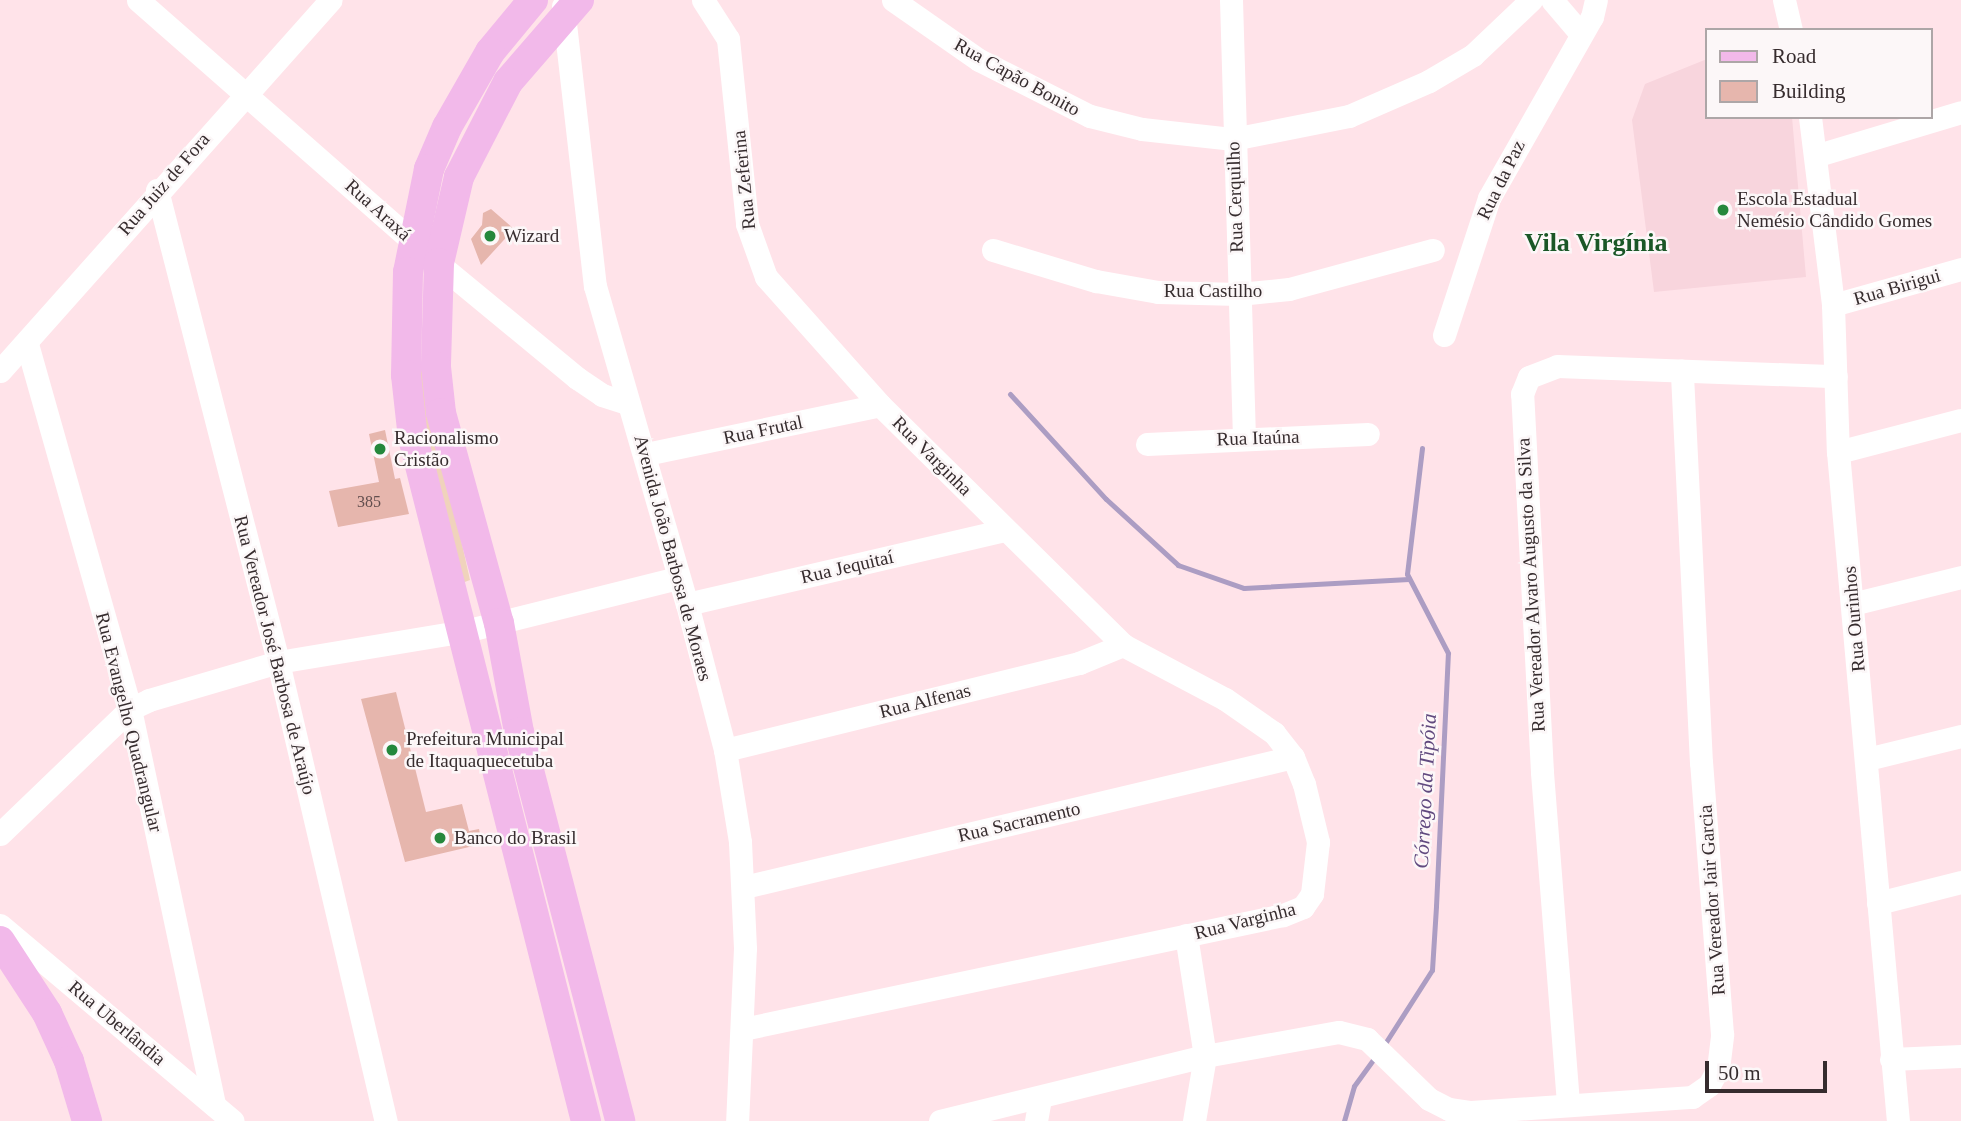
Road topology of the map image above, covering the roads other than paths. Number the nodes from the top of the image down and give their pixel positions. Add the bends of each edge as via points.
1 (138, 0) edge
2 (330, 0) edge
3 (533, 0) edge
4 (703, 0) edge
5 (893, 0) edge
6 (1231, 0) edge
7 (1531, 0) edge
8 (1552, 0) edge
9 (1596, 0) edge
10 (1784, 0) edge
11 (568, 5) edge
12 (1791, 28) edge
13 (1581, 34) junction
14 (246, 91) junction
15 (1961, 111) edge
16 (1811, 119) edge
17 (1233, 139) junction
18 (1818, 155) junction
19 (158, 190) junction
20 (413, 241) junction
21 (993, 250) dead end
22 (1433, 250) dead end
23 (439, 263) junction
24 (1961, 269) edge
25 (1239, 294) junction
26 (1833, 305) junction
27 (1444, 335) dead end
28 (27, 344) junction
29 (1682, 370) junction
30 (0, 371) edge
31 (1836, 376) junction
32 (629, 404) junction
33 (880, 405) junction
34 (1961, 419) edge
35 (1368, 434) dead end
36 (1244, 437) junction
37 (1147, 444) dead end
38 (1838, 452) junction
39 (646, 454) junction
40 (1006, 530) junction
41 (1961, 577) edge
42 (678, 578) junction
43 (687, 604) junction
44 (1853, 604) junction
45 (499, 623) junction
46 (465, 631) junction
47 (1123, 645) junction
48 (278, 662) junction
49 (130, 709) junction
50 (1961, 736) edge
51 (725, 751) junction
52 (1293, 757) junction
53 (1867, 759) junction
54 (0, 834) edge
55 (1961, 882) edge
56 (744, 887) junction
57 (1878, 903) junction
58 (0, 925) edge
59 (1186, 935) junction
60 (0, 941) edge
61 (26, 961) junction
62 (585, 983) junction
63 (552, 988) junction
64 (743, 1029) junction
65 (1205, 1056) junction
66 (1961, 1056) edge
67 (1891, 1059) junction
68 (1040, 1098) junction
69 (1569, 1103) junction
70 (214, 1105) junction
71 (87, 1121) edge
72 (233, 1121) edge
73 (386, 1121) edge
74 (586, 1121) edge
75 (620, 1121) edge
76 (737, 1121) edge
77 (940, 1121) edge
78 (1036, 1121) edge
79 (1194, 1121) edge
80 (1898, 1121) edge

1 - 14 street, Rua Araxá
2 - 14 street, Rua Juiz de Fora
3 - 20 main road via 490,52 447,127 422,194
4 - 33 street, Rua Zeferina via 728,39 754,255 766,277
5 - 17 street, Rua Capão Bonito via 979,60 1090,117 1142,129
6 - 17 street, Rua Cerquilho
7 - 17 street, Rua Capão Bonito via 1473,55 1429,81 1349,116
8 - 13 street
9 - 13 street, Rua da Paz
10 - 12 street
11 - 23 main road via 508,82 473,143 449,209
11 - 32 street, Avenida João Barbosa de Moraes via 595,286
13 - 27 street, Rua da Paz via 1489,198
14 - 19 street, Rua Juiz de Fora
14 - 20 street, Rua Araxá
15 - 18 street
16 - 18 street, Rua Ourinhos
17 - 25 street, Rua Cerquilho
18 - 26 street, Rua Ourinhos
19 - 28 street, Rua Juiz de Fora
19 - 48 street, Rua Vereador José Barbosa de Araújo
20 - 23 street, Rua Araxá
20 - 46 main road via 405,352 414,438
21 - 25 street, Rua Castilho via 1056,272 1158,292
22 - 25 street, Rua Castilho via 1289,289
23 - 32 street, Rua Araxá via 577,378 602,396
23 - 45 main road via 436,355 441,413
24 - 26 street, Rua Birigui
25 - 36 street, Rua Cerquilho
26 - 31 street, Rua Ourinhos
28 - 30 street, Rua Juiz de Fora
28 - 49 street, Rua Evangelho Quadrangular
29 - 31 street, Rua Vereador Alvaro Augusto da Silva
29 - 69 street, Rua Vereador Jair Garcia via 1701,763 1722,1053 1709,1085 1692,1097
29 - 69 street, Rua Vereador Alvaro Augusto da Silva via 1557,366 1529,377 1522,394 1542,772
31 - 38 street, Rua Ourinhos
32 - 39 street, Avenida João Barbosa de Moraes
33 - 39 street, Rua Frutal
33 - 40 street, Rua Varginha
34 - 38 street
35 - 36 street, Rua Itaúna
36 - 37 street, Rua Itaúna
38 - 44 street, Rua Ourinhos
39 - 42 street, Avenida João Barbosa de Moraes
40 - 43 street, Rua Jequitaí
40 - 47 street, Rua Varginha
41 - 44 street
42 - 43 street, Avenida João Barbosa de Moraes
42 - 45 street
43 - 51 street, Avenida João Barbosa de Moraes
44 - 53 street, Rua Ourinhos
45 - 46 street
45 - 62 main road via 519,732
46 - 48 street
46 - 63 main road
47 - 51 street, Rua Alfenas via 1079,663
47 - 52 street, Rua Varginha via 1256,717
48 - 49 street
48 - 73 street, Rua Vereador José Barbosa de Araújo
49 - 54 street
49 - 70 street, Rua Evangelho Quadrangular
50 - 53 street
51 - 56 street, Avenida João Barbosa de Moraes
52 - 56 street, Rua Sacramento
52 - 59 street, Rua Varginha via 1318,842 1312,894 1304,907 1283,915
53 - 57 street, Rua Ourinhos
55 - 57 street
56 - 64 street, Avenida João Barbosa de Moraes
57 - 67 street, Rua Ourinhos
58 - 61 street, Rua Uberlândia
59 - 64 street, Rua Varginha
59 - 65 street
60 - 61 main road
61 - 70 street, Rua Uberlândia
61 - 71 main road
62 - 63 main road
62 - 75 main road
63 - 74 main road
64 - 76 street, Avenida João Barbosa de Moraes
65 - 68 street
65 - 69 street, Rua Vereador Jair Garcia via 1339,1032 1367,1039 1429,1098 1449,1109 1471,1112
65 - 79 street
66 - 67 street
67 - 80 street, Rua Ourinhos
68 - 77 street
68 - 78 street
70 - 72 street, Rua Uberlândia

